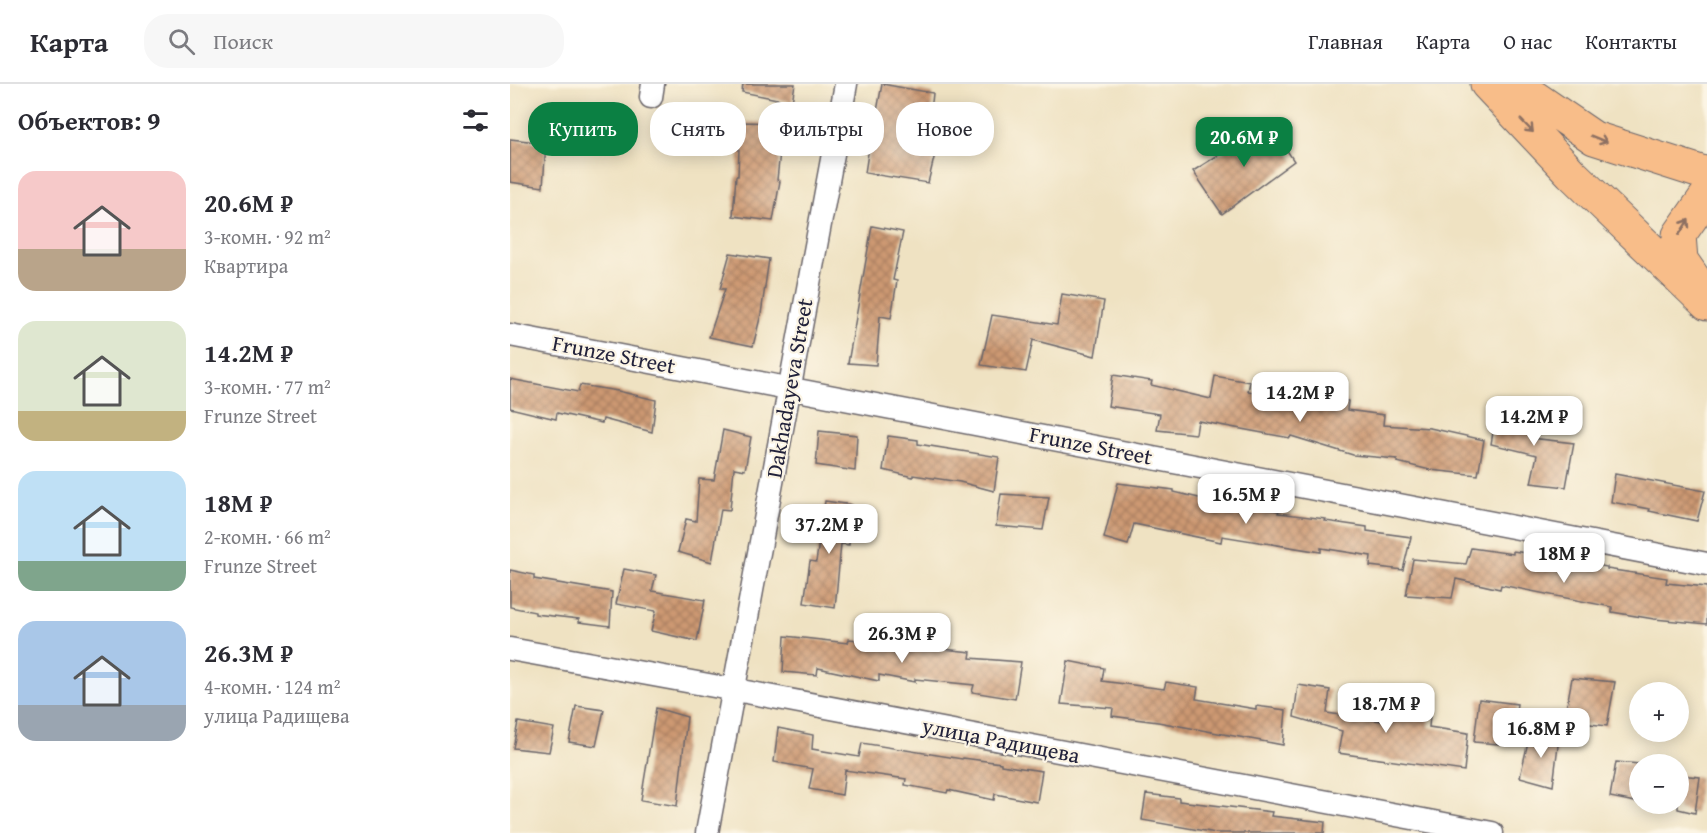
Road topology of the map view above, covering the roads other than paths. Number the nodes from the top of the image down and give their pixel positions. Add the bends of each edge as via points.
1 (846, 84) edge
2 (1487, 84) edge
3 (1515, 84) edge
4 (1707, 174) edge
5 (1707, 195) edge
6 (1707, 297) edge
7 (1707, 304) edge
8 (510, 334) edge
9 (788, 387) junction
10 (1707, 564) edge
11 (510, 649) edge
12 (734, 690) junction
13 (707, 833) edge
14 (1492, 833) edge

1 - 9 street, Dakhadayeva Street
2 -> 7 main road
3 -> 4 main road via 1594,138
6 -> 5 main road via 1682,260 1679,235
8 - 9 street, Frunze Street
9 - 10 street, Frunze Street
9 - 12 street, Dakhadayeva Street
11 - 12 street, улица Радищева
12 - 13 street, Dakhadayeva Street
12 - 14 street, улица Радищева

